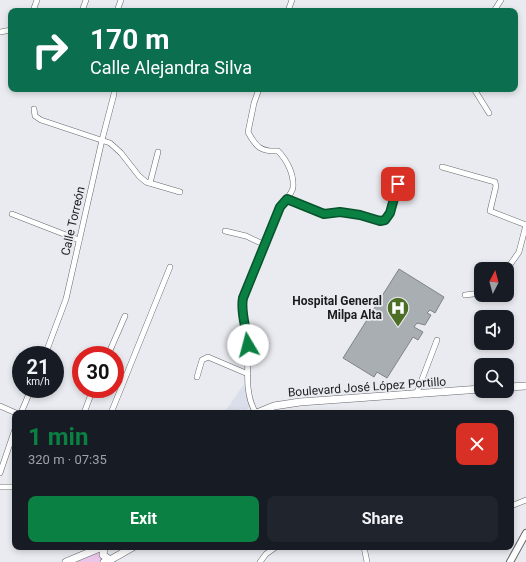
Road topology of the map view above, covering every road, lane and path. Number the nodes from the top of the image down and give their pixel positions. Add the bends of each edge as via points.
1 (114, 92) edge
2 (258, 92) edge
3 (476, 92) edge
4 (34, 109) dead end
5 (489, 113) dead end
6 (102, 140) junction
7 (158, 152) dead end
8 (442, 167) dead end
9 (150, 183) junction
10 (398, 184) dead end
11 (180, 192) dead end
12 (287, 199) junction
13 (12, 214) dead end
14 (526, 225) edge
15 (224, 231) dead end
16 (79, 240) junction
17 (265, 245) junction
18 (519, 252) junction
19 (526, 252) edge
20 (512, 262) edge
21 (170, 267) dead end
22 (474, 294) edge
23 (465, 295) dead end
24 (125, 316) dead end
25 (437, 340) dead end
26 (48, 346) edge
27 (112, 346) edge
28 (248, 374) junction
29 (197, 377) dead end
30 (526, 386) edge
31 (514, 387) edge
32 (474, 390) edge
33 (416, 395) junction
34 (27, 398) edge
35 (90, 398) edge
36 (0, 406) edge
37 (22, 410) edge
38 (85, 410) edge
39 (112, 410) edge
40 (255, 410) edge
41 (264, 410) edge
42 (12, 411) edge
43 (12, 438) edge
44 (0, 473) edge
45 (0, 487) edge
46 (12, 487) edge
47 (526, 500) edge
48 (514, 505) edge
49 (526, 533) edge
50 (96, 550) edge
51 (103, 550) edge
52 (125, 550) edge
53 (271, 550) edge
54 (365, 550) edge
55 (108, 561) edge
56 (66, 562) edge
57 (260, 562) edge
58 (367, 562) edge
59 (510, 562) edge

1 - 6 street, Calle Torreón
2 - 12 street via 248,132 254,143 265,152 278,152 284,157 291,172 293,188
3 - 5 street
4 - 6 street via 35,116 41,120
6 - 9 street via 122,153 139,176
6 - 16 street, Calle Torreón
7 - 9 street
8 - 14 street via 495,182 490,211
9 - 11 street
10 - 12 street via 390,213 385,220 380,221 340,212 324,214
12 - 17 street via 280,207
13 - 16 street
14 - 18 street
15 - 17 street via 246,236
16 - 26 street, Calle Torreón via 66,299
17 - 28 street via 241,307 248,332
18 - 19 street
18 - 20 street
21 - 39 street
22 - 23 street
24 - 27 street
25 - 33 street
28 - 29 street via 208,357 202,360
28 - 40 street
30 - 31 main road
32 - 33 main road, Boulevard José López Portillo
33 - 41 main road, Boulevard José López Portillo via 300,402
34 - 37 street
35 - 38 street
36 - 42 street
43 - 44 street
45 - 46 street
47 - 48 street
49 - 59 street
50 - 56 main road
51 - 55 main road via 103,555
52 - 55 main road
53 - 57 street
54 - 58 street

